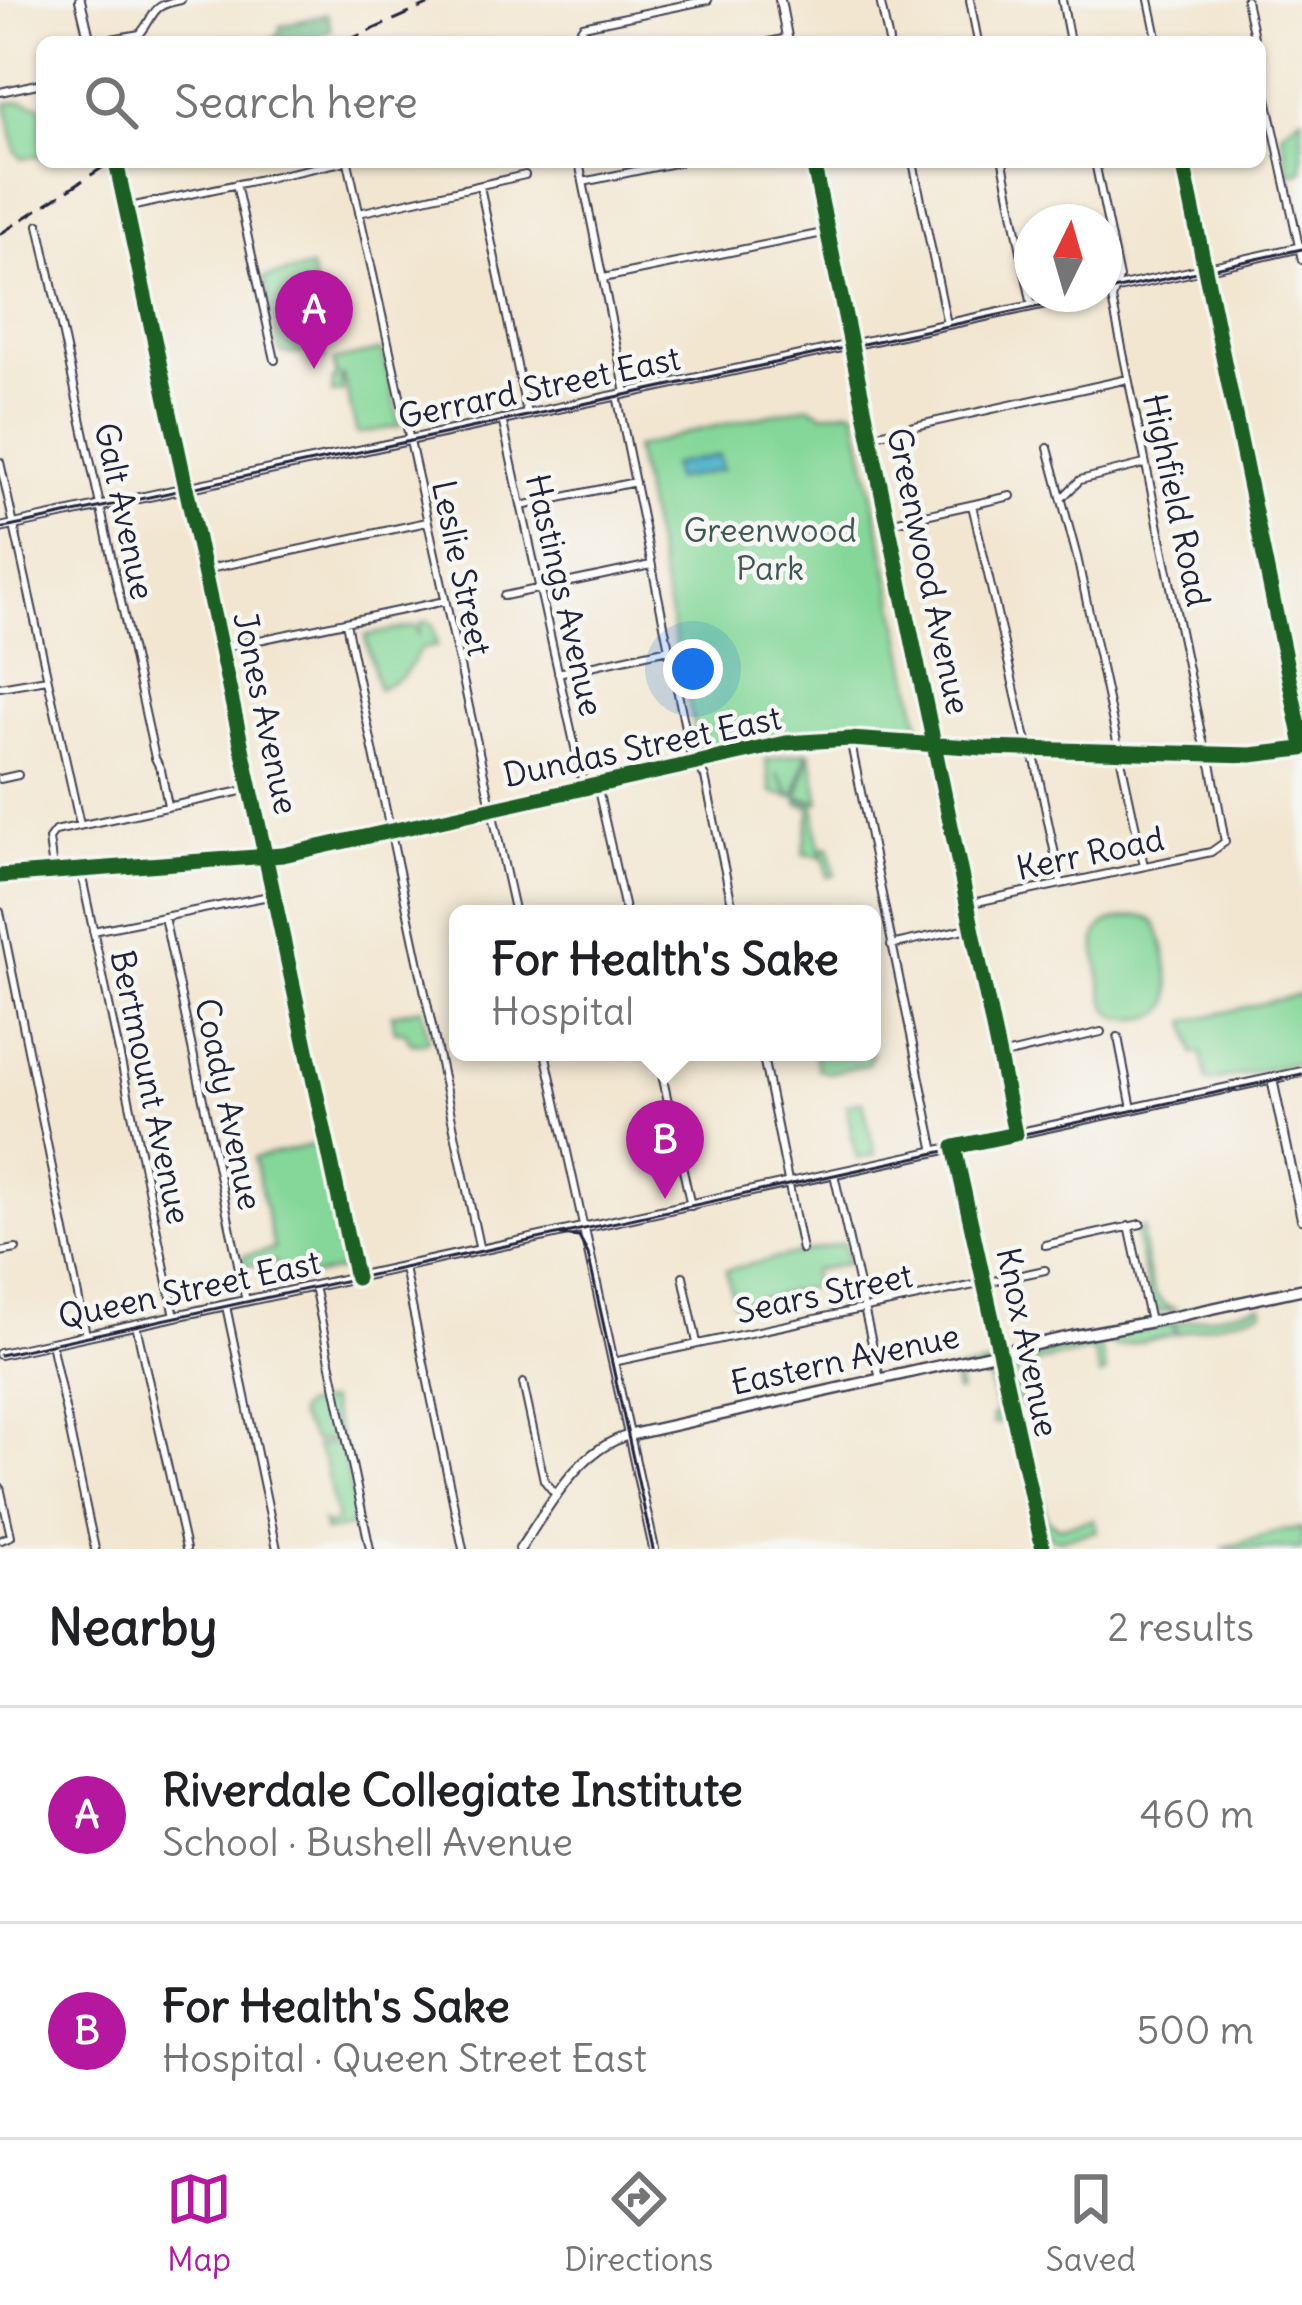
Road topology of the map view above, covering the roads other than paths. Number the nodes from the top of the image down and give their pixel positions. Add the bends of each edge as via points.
1 (80, 0) edge
2 (181, 0) edge
3 (708, 0) edge
4 (780, 0) edge
5 (880, 0) edge
6 (970, 0) edge
7 (1061, 0) edge
8 (1149, 0) edge
9 (1246, 0) edge
10 (90, 36) edge
11 (128, 36) edge
12 (580, 36) edge
13 (787, 36) edge
14 (888, 36) edge
15 (977, 36) edge
16 (1069, 36) edge
17 (1157, 36) edge
18 (1254, 36) edge
19 (36, 84) edge
20 (0, 92) edge
21 (1266, 92) edge
22 (117, 168) edge
23 (315, 168) edge
24 (347, 168) edge
25 (580, 168) edge
26 (650, 168) edge
27 (815, 168) edge
28 (915, 168) edge
29 (1004, 168) edge
30 (1096, 168) edge
31 (1184, 168) edge
32 (525, 176) dead end
33 (583, 182) junction
34 (236, 184) junction
35 (480, 186) junction
36 (1104, 204) edge
37 (125, 208) junction
38 (359, 213) junction
39 (1014, 217) edge
40 (39, 225) dead end
41 (828, 232) junction
42 (1301, 247) edge
43 (1302, 260) edge
44 (1205, 268) junction
45 (604, 278) junction
46 (1122, 287) edge
47 (1014, 310) edge
48 (1115, 312) edge
49 (947, 324) junction
50 (852, 345) junction
51 (275, 360) dead end
52 (1128, 379) junction
53 (621, 394) junction
54 (526, 414) junction
55 (502, 419) junction
56 (870, 436) junction
57 (409, 438) junction
58 (1048, 448) dead end
59 (0, 462) edge
60 (1145, 464) junction
61 (635, 482) junction
62 (186, 487) junction
63 (1011, 496) dead end
64 (1062, 498) junction
65 (972, 505) junction
66 (100, 506) junction
67 (520, 506) junction
68 (428, 522) junction
69 (889, 523) junction
70 (14, 525) junction
71 (0, 528) edge
72 (651, 565) junction
73 (204, 570) junction
74 (539, 589) junction
75 (503, 596) dead end
76 (445, 601) junction
77 (346, 622) junction
78 (221, 648) junction
79 (669, 649) junction
80 (558, 673) junction
81 (47, 679) junction
82 (0, 687) edge
83 (850, 739) junction
84 (935, 745) junction
85 (1302, 745) edge
86 (1029, 749) junction
87 (1120, 752) junction
88 (1208, 754) junction
89 (698, 763) junction
90 (18, 775) dead end
91 (0, 779) edge
92 (590, 787) junction
93 (251, 789) junction
94 (168, 806) junction
95 (492, 809) junction
96 (80, 825) junction
97 (391, 832) junction
98 (1222, 846) joint
99 (266, 856) junction
100 (1144, 866) junction
101 (80, 868) junction
102 (53, 870) junction
103 (0, 876) edge
104 (1060, 883) junction
105 (274, 895) junction
106 (968, 904) junction
107 (512, 905) edge
108 (624, 905) edge
109 (732, 905) edge
110 (0, 912) edge
111 (164, 917) junction
112 (973, 927) junction
113 (93, 932) junction
114 (891, 945) junction
115 (1101, 1032) dead end
116 (1118, 1037) dead end
117 (1000, 1056) junction
118 (547, 1061) edge
119 (659, 1061) edge
120 (764, 1061) edge
121 (1302, 1072) edge
122 (1272, 1079) junction
123 (1132, 1109) junction
124 (1015, 1134) junction
125 (954, 1148) junction
126 (935, 1152) junction
127 (834, 1174) junction
128 (789, 1184) junction
129 (691, 1205) junction
130 (1302, 1219) edge
131 (1141, 1223) dead end
132 (1129, 1226) junction
133 (584, 1229) junction
134 (1045, 1245) dead end
135 (16, 1249) dead end
136 (802, 1250) dead end
137 (480, 1251) junction
138 (0, 1252) edge
139 (404, 1268) junction
140 (1045, 1270) dead end
141 (683, 1276) dead end
142 (356, 1278) junction
143 (985, 1283) junction
144 (314, 1286) junction
145 (1302, 1288) edge
146 (246, 1301) junction
147 (226, 1306) junction
148 (864, 1309) junction
149 (175, 1316) junction
150 (1150, 1322) junction
151 (136, 1324) junction
152 (86, 1335) junction
153 (51, 1342) junction
154 (697, 1345) junction
155 (999, 1352) junction
156 (0, 1354) edge
157 (613, 1362) junction
158 (880, 1379) junction
159 (524, 1383) dead end
160 (630, 1436) junction
161 (0, 1487) edge
162 (557, 1496) junction
163 (2, 1540) edge
164 (95, 1549) edge
165 (186, 1549) edge
166 (278, 1549) edge
167 (370, 1549) edge
168 (463, 1549) edge
169 (520, 1549) edge
170 (654, 1549) edge
171 (1042, 1549) edge

1 - 10 street
2 - 11 street via 159,5 140,34
3 - 12 street via 583,26
4 - 13 street
5 - 14 street
6 - 15 street
7 - 16 street
8 - 17 street
9 - 18 street
19 - 20 street
21 - 42 street
22 - 37 street, Jones Avenue
23 - 34 street
24 - 38 street, Leslie Street
25 - 33 street
26 - 33 street
27 - 41 street, Greenwood Avenue
28 - 49 street
29 - 39 street
30 - 36 street, Highfield Road
31 - 44 street
32 - 35 street
33 - 45 street
34 - 37 street
34 - 51 street
35 - 38 street
35 - 54 street
37 - 62 street, Jones Avenue
38 - 57 street, Leslie Street
40 - 66 street, Galt Avenue
41 - 45 street
41 - 50 street, Greenwood Avenue
42 - 43 street
42 - 44 street
44 - 46 street
44 - 85 street
45 - 53 street
47 - 49 street, Gerrard Street East
48 - 52 street, Highfield Road
49 - 50 street, Gerrard Street East
50 - 53 street, Gerrard Street East
50 - 56 street, Greenwood Avenue
52 - 56 street
52 - 60 street, Highfield Road
53 - 54 street, Gerrard Street East
53 - 61 street
54 - 55 street, Gerrard Street East
55 - 57 street, Gerrard Street East
55 - 67 street, Hastings Avenue
56 - 69 street, Greenwood Avenue
57 - 62 street, Gerrard Street East
57 - 68 street, Leslie Street
58 - 64 street
59 - 70 street
60 - 64 street via 1080,480
60 - 88 street, Highfield Road
61 - 67 street
61 - 72 street
62 - 66 street, Gerrard Street East
62 - 73 street, Jones Avenue
63 - 65 street
64 - 87 street
65 - 69 street
65 - 86 street
66 - 70 street, Gerrard Street East
66 - 94 street, Galt Avenue
67 - 74 street, Hastings Avenue
68 - 73 street
68 - 76 street, Leslie Street
69 - 84 street, Greenwood Avenue
70 - 71 street, Gerrard Street East
70 - 81 street
72 - 74 street
72 - 79 street
73 - 78 street, Jones Avenue
74 - 75 street
74 - 80 street, Hastings Avenue
76 - 77 street
76 - 95 street, Leslie Street
77 - 78 street
77 - 97 street
78 - 93 street, Jones Avenue
79 - 80 street
79 - 89 street
80 - 92 street, Hastings Avenue
81 - 82 street
81 - 96 street
83 - 84 street, Dundas Street East
83 - 89 street, Dundas Street East via 786,743
83 - 114 street
84 - 86 street, Dundas Street East
84 - 106 street, Greenwood Avenue
85 - 88 street, Dundas Street East via 1277,754
86 - 87 street, Dundas Street East
86 - 104 street
87 - 88 street, Dundas Street East
87 - 100 street
88 - 98 street, Highfield Road
89 - 92 street, Dundas Street East
89 - 109 street
90 - 91 street
92 - 95 street, Dundas Street East
92 - 108 street, Hastings Avenue via 599,794
93 - 94 street
93 - 99 street, Jones Avenue
94 - 96 street
95 - 97 street, Dundas Street East
95 - 107 street, Leslie Street
96 - 102 street via 50,835
97 - 99 street, Dundas Street East
97 - 137 street
98 - 100 street, Kerr Road
99 - 101 street, Dundas Street East
99 - 105 street, Jones Avenue
100 - 104 street, Kerr Road
101 - 102 street, Dundas Street East
101 - 113 street, Bertmount Avenue
102 - 103 street, Dundas Street East
104 - 106 street, Kerr Road
105 - 111 street
105 - 142 street, Jones Avenue
106 - 112 street, Greenwood Avenue
110 - 152 street
111 - 113 street
111 - 146 street, Coady Avenue
112 - 114 street
112 - 117 street, Greenwood Avenue
113 - 149 street, Bertmount Avenue
114 - 126 street
115 - 117 street
116 - 123 street
117 - 124 street, Greenwood Avenue
118 - 133 street
119 - 129 street
120 - 128 street
121 - 122 street, Queen Street East
122 - 123 street, Queen Street East
122 - 130 street
123 - 124 street, Queen Street East
124 - 125 street, Queen Street East
125 - 126 street, Queen Street East
125 - 143 street, Knox Avenue
126 - 127 street, Queen Street East
127 - 128 street, Queen Street East
127 - 148 street
128 - 129 street, Queen Street East
128 - 136 street
129 - 133 street, Queen Street East
131 - 132 street
132 - 134 street
132 - 150 street
133 - 137 street, Queen Street East
133 - 157 street
135 - 138 street
137 - 139 street, Queen Street East
139 - 142 street, Queen Street East
139 - 168 street
140 - 143 street, Sears Street
141 - 154 street
142 - 144 street, Queen Street East
143 - 148 street, Sears Street
143 - 155 street, Knox Avenue
144 - 146 street, Queen Street East
144 - 167 street
145 - 150 main road, Eastern Avenue
146 - 147 street, Queen Street East
147 - 149 street, Queen Street East
147 - 166 street
148 - 154 street, Sears Street
148 - 158 street
149 - 151 street, Queen Street East
150 - 155 main road, Eastern Avenue
151 - 152 street, Queen Street East
151 - 165 street
152 - 153 street, Queen Street East
153 - 156 street, Queen Street East
153 - 164 street
154 - 157 street, Sears Street
155 - 158 main road, Eastern Avenue
155 - 171 street, Knox Avenue
157 - 160 street
158 - 160 main road, Eastern Avenue
159 - 162 street via 544,1480
160 - 162 street, Eastern Avenue via 587,1457
160 - 170 street
161 - 163 street via 11,1536
162 - 169 street, Eastern Avenue

